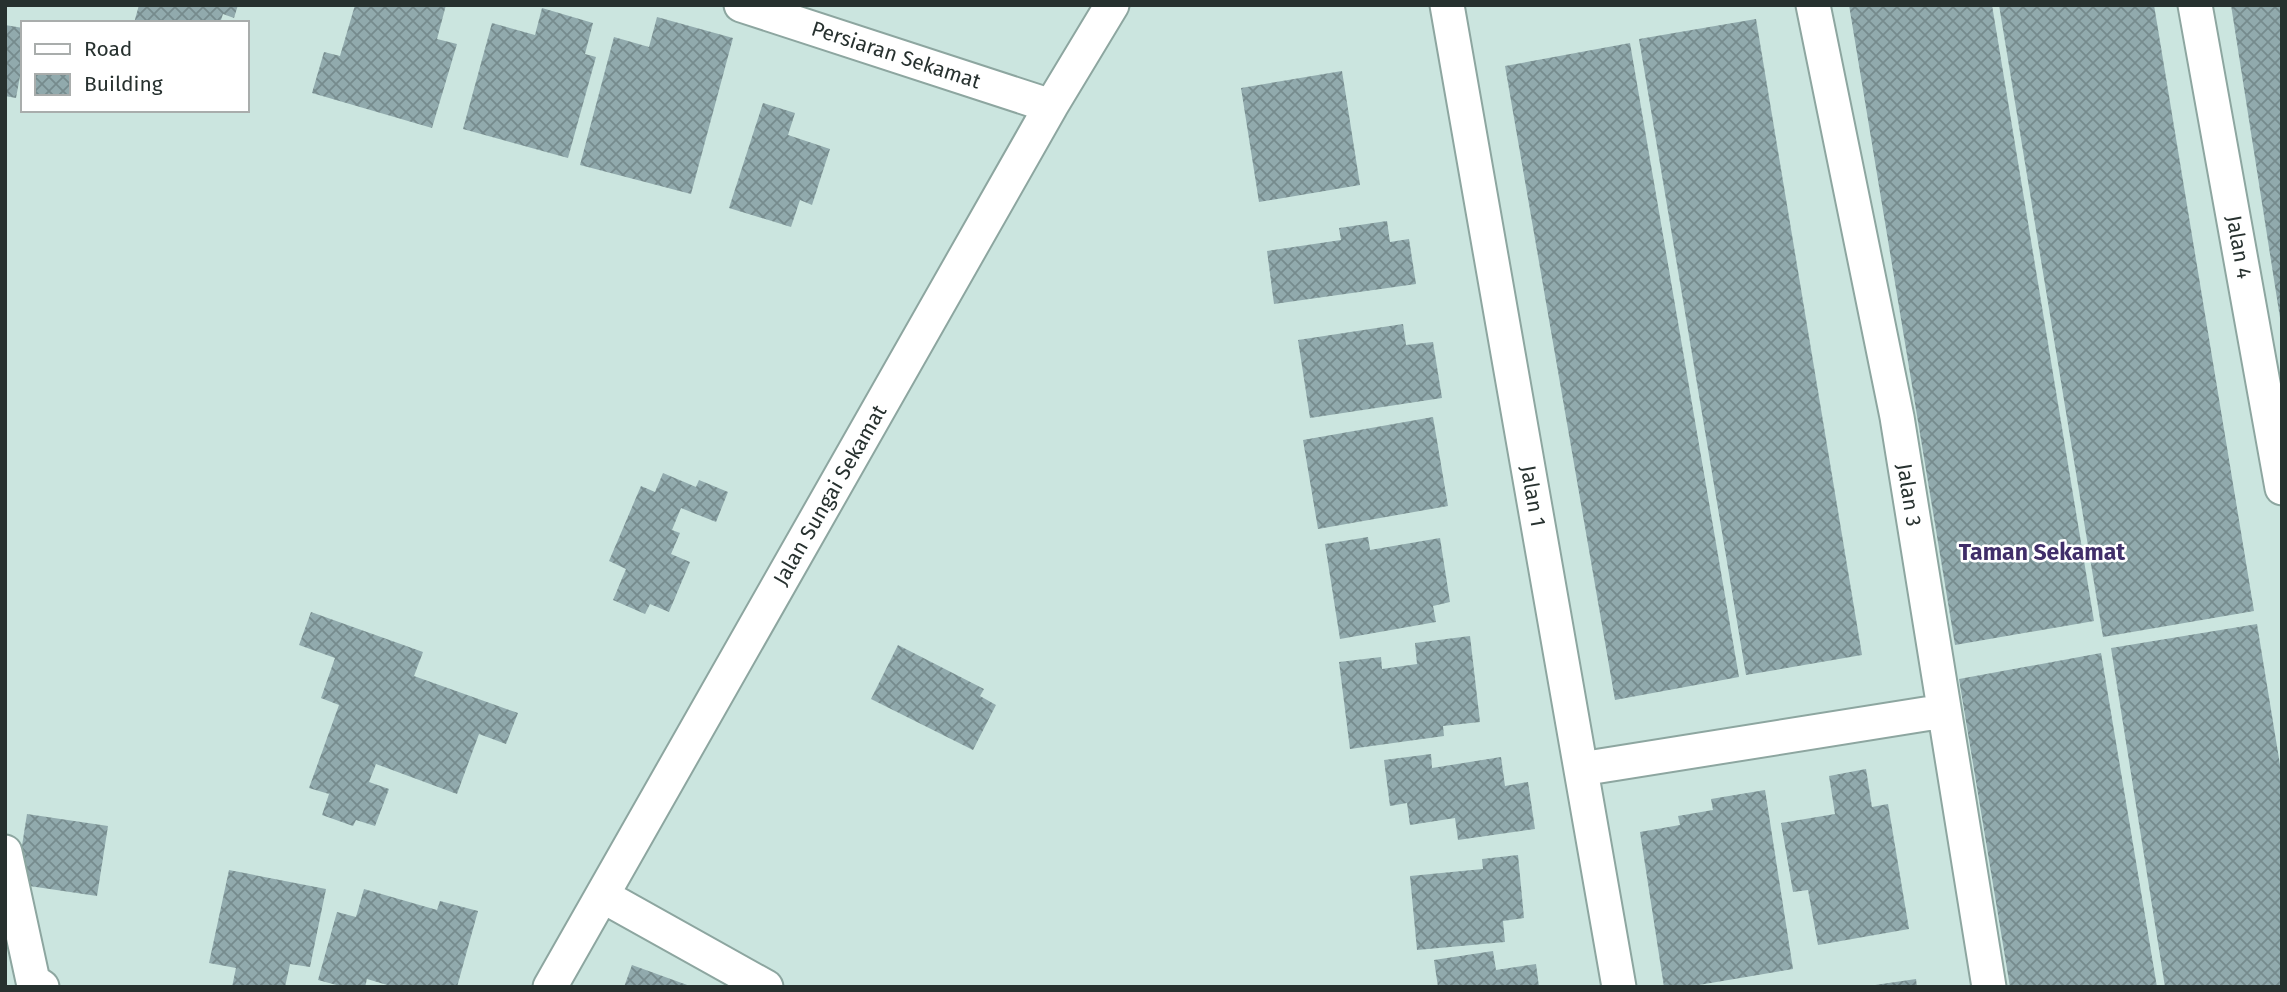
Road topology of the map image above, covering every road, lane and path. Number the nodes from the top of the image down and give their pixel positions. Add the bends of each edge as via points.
1 (741, 5) edge
2 (1112, 5) edge
3 (1447, 5) edge
4 (1813, 5) edge
5 (2195, 5) edge
6 (1051, 106) junction
7 (2282, 488) edge
8 (1944, 711) junction
9 (1581, 768) junction
10 (5, 852) edge
11 (603, 896) junction
12 (42, 987) edge
13 (550, 987) edge
14 (766, 987) edge
15 (1619, 987) edge
16 (1989, 987) edge

1 - 6 street, Persiaran Sekamat
2 - 6 street, Jalan Sungai Sekamat
3 - 9 street, Jalan 1
4 - 8 street, Jalan 3 via 1896,417
5 - 7 street, Jalan 4
6 - 11 street, Jalan Sungai Sekamat
8 - 9 street
8 - 16 street, Jalan 3
9 - 15 street, Jalan 1
10 - 12 street via 33,981
11 - 13 street, Jalan Sungai Sekamat
11 - 14 street

